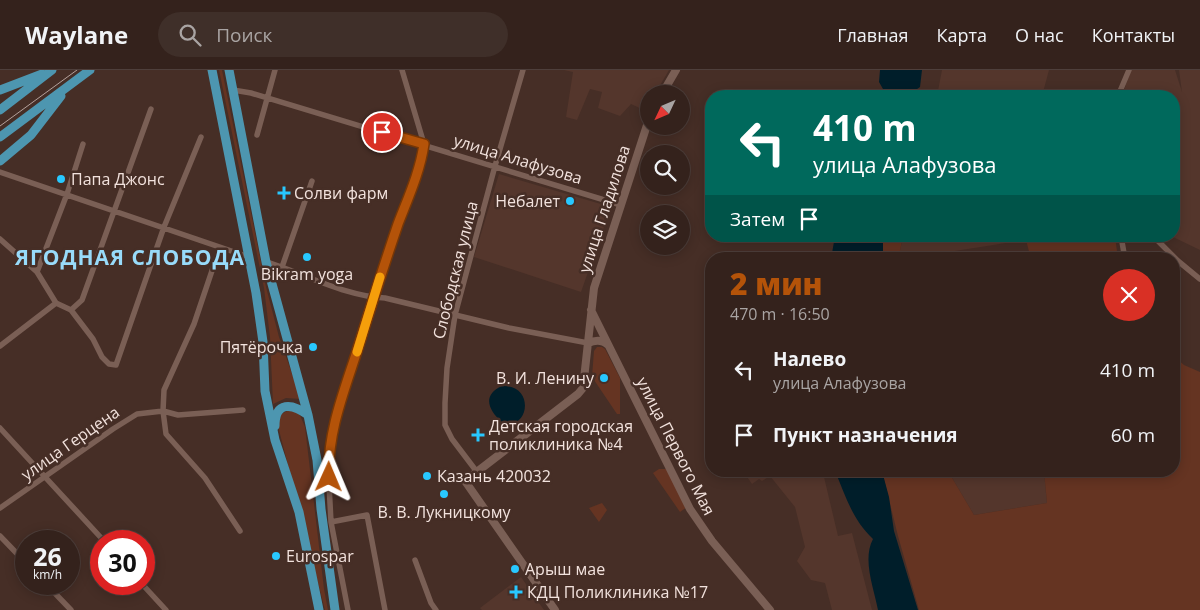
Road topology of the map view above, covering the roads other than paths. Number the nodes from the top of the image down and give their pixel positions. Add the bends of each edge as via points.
1 (51, 70) edge
2 (90, 70) edge
3 (212, 70) edge
4 (229, 70) edge
5 (275, 70) edge
6 (402, 70) edge
7 (523, 70) edge
8 (676, 70) edge
9 (1130, 70) edge
10 (667, 85) edge
11 (66, 89) junction
12 (0, 90) edge
13 (233, 90) junction
14 (1121, 90) edge
15 (266, 98) junction
16 (151, 109) dead end
17 (0, 110) edge
18 (257, 135) dead end
19 (644, 135) edge
20 (0, 137) edge
21 (201, 137) dead end
22 (83, 144) dead end
23 (424, 144) junction
24 (0, 161) edge
25 (495, 166) junction
26 (0, 172) edge
27 (312, 181) dead end
28 (67, 194) junction
29 (621, 205) junction
30 (115, 210) junction
31 (164, 227) junction
32 (0, 239) edge
33 (1159, 242) edge
34 (220, 247) junction
35 (1169, 252) edge
36 (249, 257) junction
37 (266, 262) junction
38 (1180, 263) edge
39 (282, 267) junction
40 (36, 272) junction
41 (1200, 279) edge
42 (374, 298) junction
43 (56, 303) junction
44 (71, 310) junction
45 (591, 310) junction
46 (455, 314) junction
47 (588, 343) junction
48 (0, 346) edge
49 (610, 347) junction
50 (243, 410) dead end
51 (163, 412) junction
52 (308, 414) junction
53 (0, 428) edge
54 (275, 440) junction
55 (477, 472) junction
56 (46, 477) junction
57 (0, 508) edge
58 (331, 522) junction
59 (94, 530) edge
60 (240, 531) dead end
61 (0, 536) edge
62 (15, 552) edge
63 (415, 560) dead end
64 (57, 595) edge
65 (152, 595) edge
66 (71, 610) edge
67 (166, 610) edge
68 (319, 610) edge
69 (336, 610) edge
70 (348, 610) edge
71 (385, 610) edge
72 (436, 610) edge
73 (555, 610) edge
74 (770, 610) edge

1 - 12 main road
1 - 17 main road
2 - 11 main road
3 - 36 main road
4 - 13 main road
5 - 15 street
6 - 23 street
7 - 25 street, Слободская улица
8 - 10 street
9 - 14 street
11 - 20 main road
11 - 24 main road via 31,135
13 - 15 street, улица Алафузова
13 - 37 main road
15 - 18 street
15 - 23 street, улица Алафузова
16 - 30 street
19 - 29 street, улица Гладилова
21 - 31 street
22 - 28 street
23 - 25 street, улица Алафузова
23 - 42 street via 419,168
25 - 29 street, улица Алафузова
25 - 46 street, Слободская улица
26 - 28 street
27 - 39 street
28 - 30 street
28 - 40 street
29 - 45 street, улица Гладилова via 594,288
30 - 31 street
30 - 44 street via 82,300
31 - 34 street
31 - 44 street via 116,365 109,364 102,357
32 - 40 street
33 - 35 street
34 - 36 street
34 - 51 street via 194,324 164,390
36 - 54 main road via 263,342 265,391
37 - 39 street
37 - 52 main road
38 - 41 street
39 - 42 street
40 - 43 street
42 - 46 street
42 - 58 street via 330,442
43 - 44 street
43 - 48 street
45 - 47 street, улица Гладилова
45 - 49 street, улица Первого Мая
46 - 47 street
46 - 55 street, Слободская улица via 447,368 446,425 452,439
47 - 49 street via 602,341
47 - 55 street, улица Гладилова via 585,381 578,394
49 - 74 street, улица Первого Мая via 690,509 712,541
50 - 51 street, улица Герцена via 178,415
51 - 56 street, улица Герцена via 137,414
51 - 60 street via 166,434 205,478
52 - 54 main road via 296,406 281,409 275,420
52 - 69 main road
53 - 56 street
54 - 68 main road via 299,512
55 - 73 street, улица Гладилова via 465,482
56 - 57 street, улица Герцена
56 - 59 street
58 - 70 street
58 - 71 street via 367,516
61 - 62 street
63 - 72 street via 430,603
64 - 66 street
65 - 67 street

